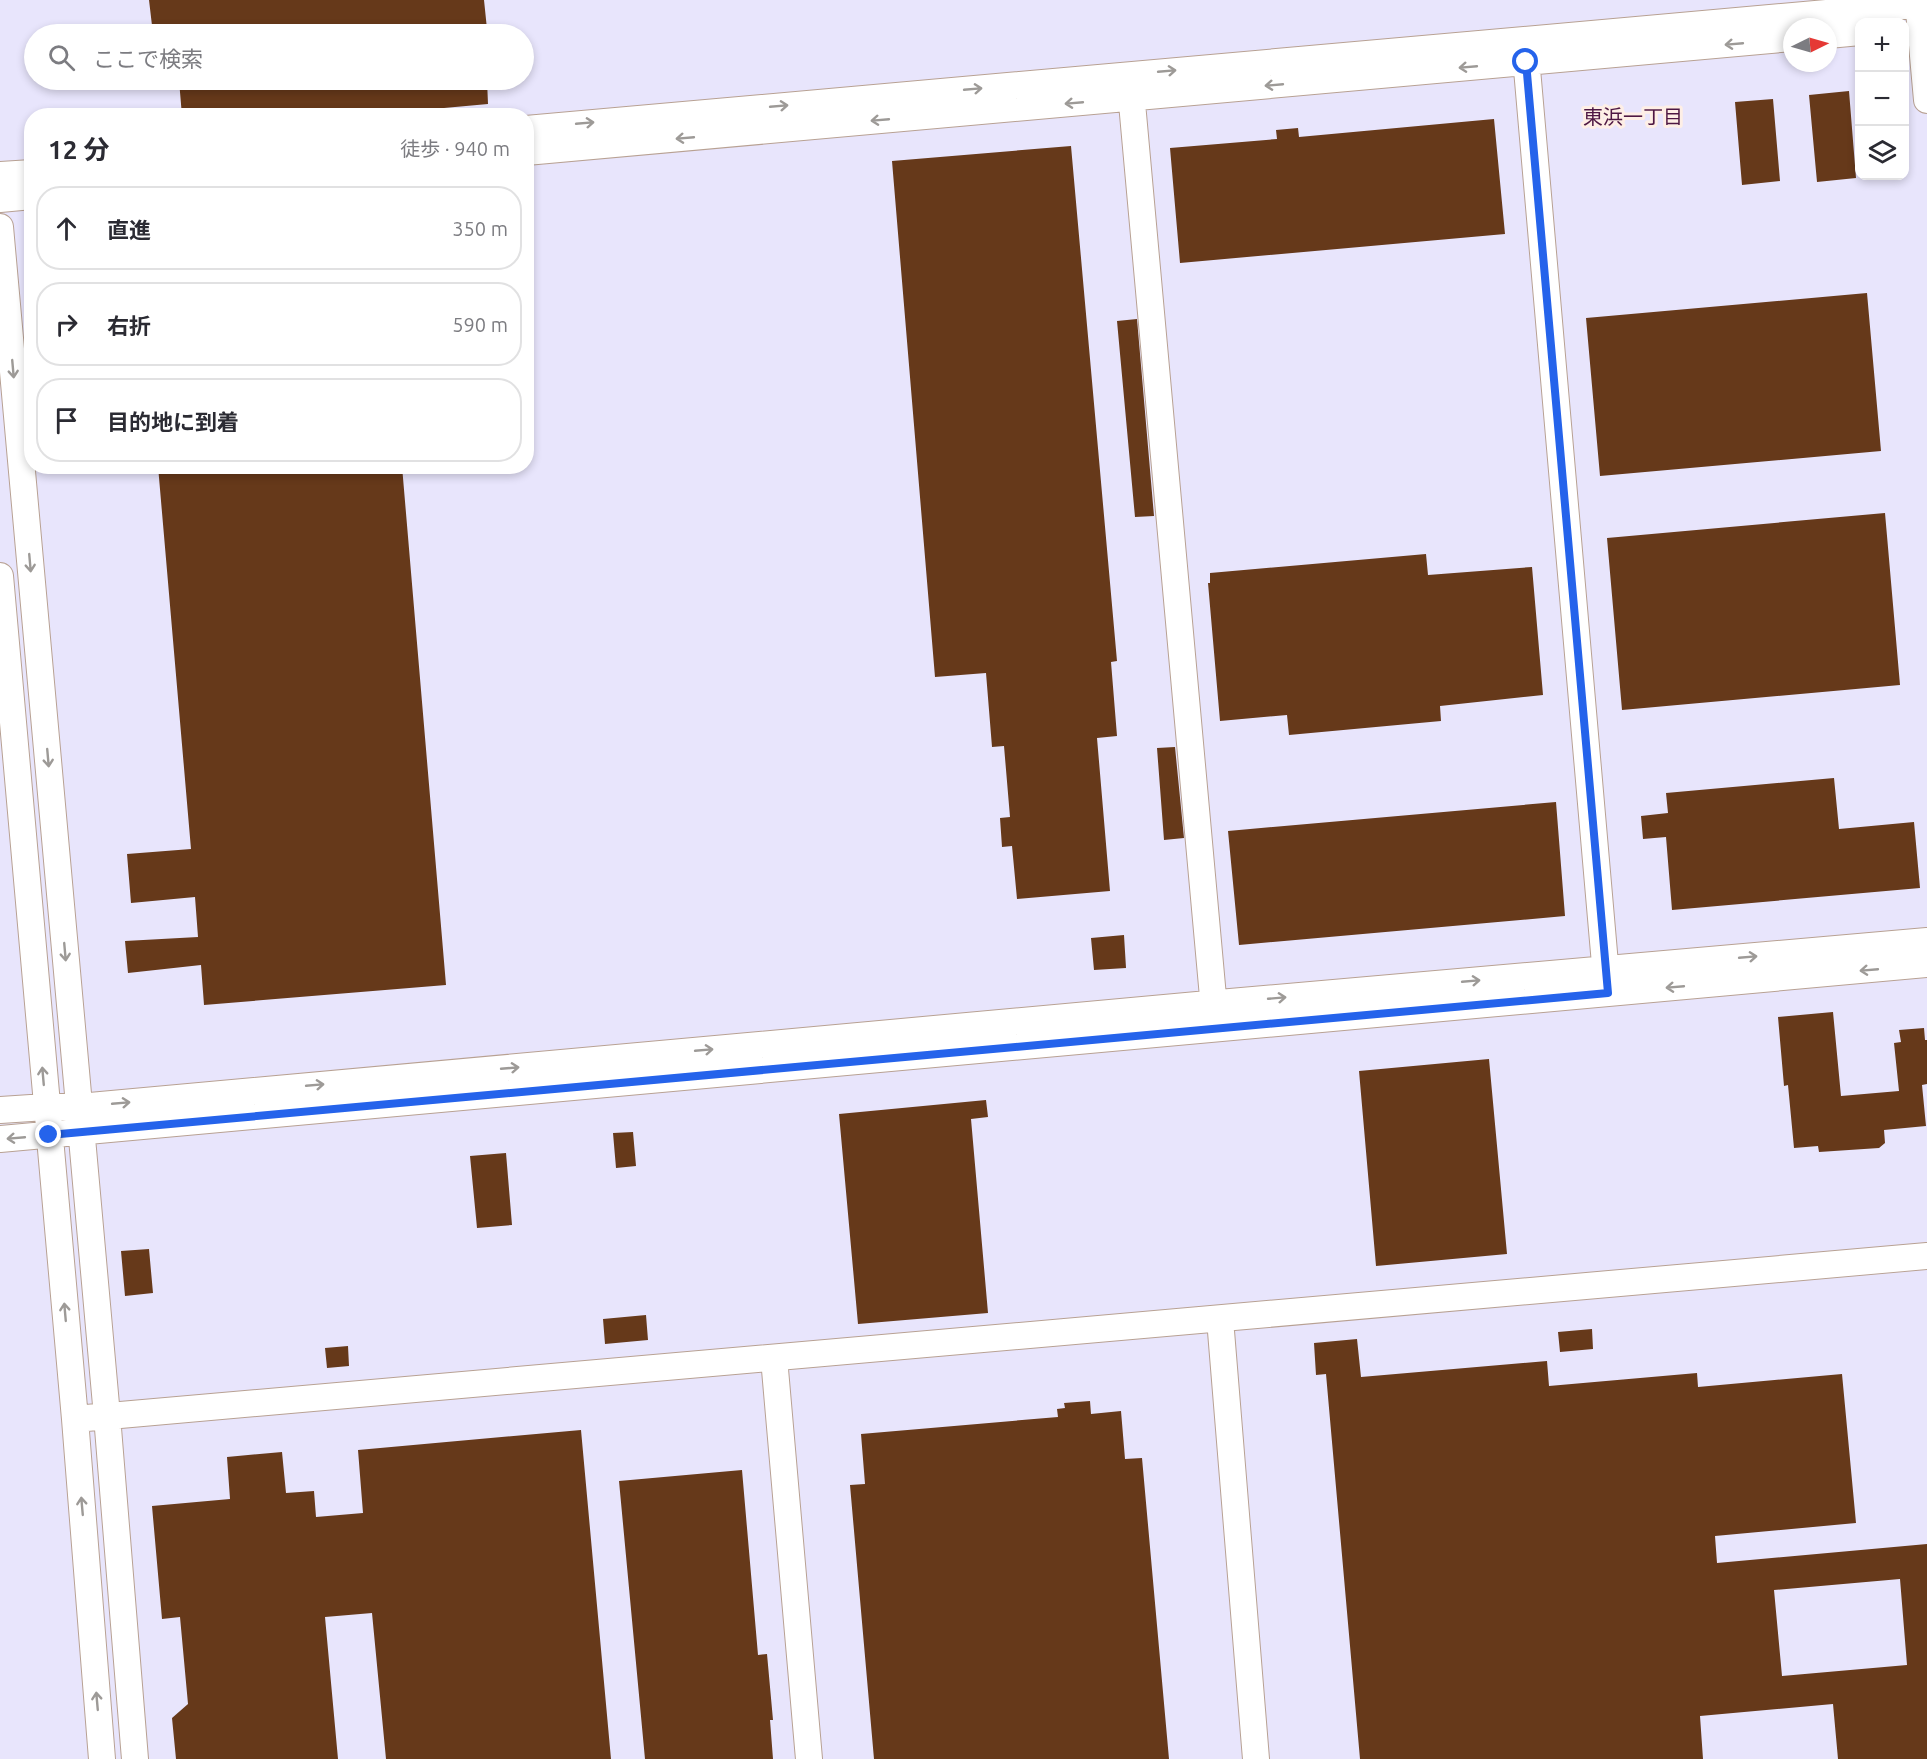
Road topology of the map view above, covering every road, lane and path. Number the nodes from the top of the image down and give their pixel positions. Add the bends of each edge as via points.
1 (1919, 15) edge
2 (1855, 32) edge
3 (1837, 34) edge
4 (1783, 38) edge
5 (1525, 51) junction
6 (1131, 86) junction
7 (1927, 100) edge
8 (534, 128) edge
9 (534, 151) edge
10 (24, 173) edge
11 (0, 175) edge
12 (24, 197) edge
13 (0, 199) edge
14 (0, 227) edge
15 (0, 576) edge
16 (1927, 941) edge
17 (1927, 964) edge
18 (1607, 981) junction
19 (1213, 1004) junction
20 (1216, 1029) junction
21 (46, 1107) junction
22 (79, 1107) junction
23 (0, 1110) edge
24 (81, 1132) junction
25 (49, 1135) junction
26 (0, 1139) edge
27 (1927, 1256) edge
28 (1220, 1319) junction
29 (774, 1358) junction
30 (108, 1416) junction
31 (75, 1419) junction
32 (102, 1759) edge
33 (135, 1759) edge
34 (809, 1759) edge
35 (1256, 1759) edge

1 - 5 street
1 - 7 street
2 - 3 street
4 -> 5 street
5 - 6 street
5 - 18 street
8 -> 6 street
6 -> 9 street
6 - 19 street
10 - 11 street
12 - 13 street
14 -> 22 street
21 -> 15 street
18 -> 16 street
17 -> 18 street
19 -> 18 street
18 - 20 street
19 - 20 street
22 -> 19 street
20 - 24 street
21 - 22 street
21 - 23 street
21 - 25 street
22 - 24 street
24 - 25 street
24 - 30 street
25 -> 26 street
31 -> 25 street
27 - 28 street
28 - 29 street
28 - 35 street
29 - 30 street
29 - 34 street
30 - 31 street
30 - 33 street
32 -> 31 street

